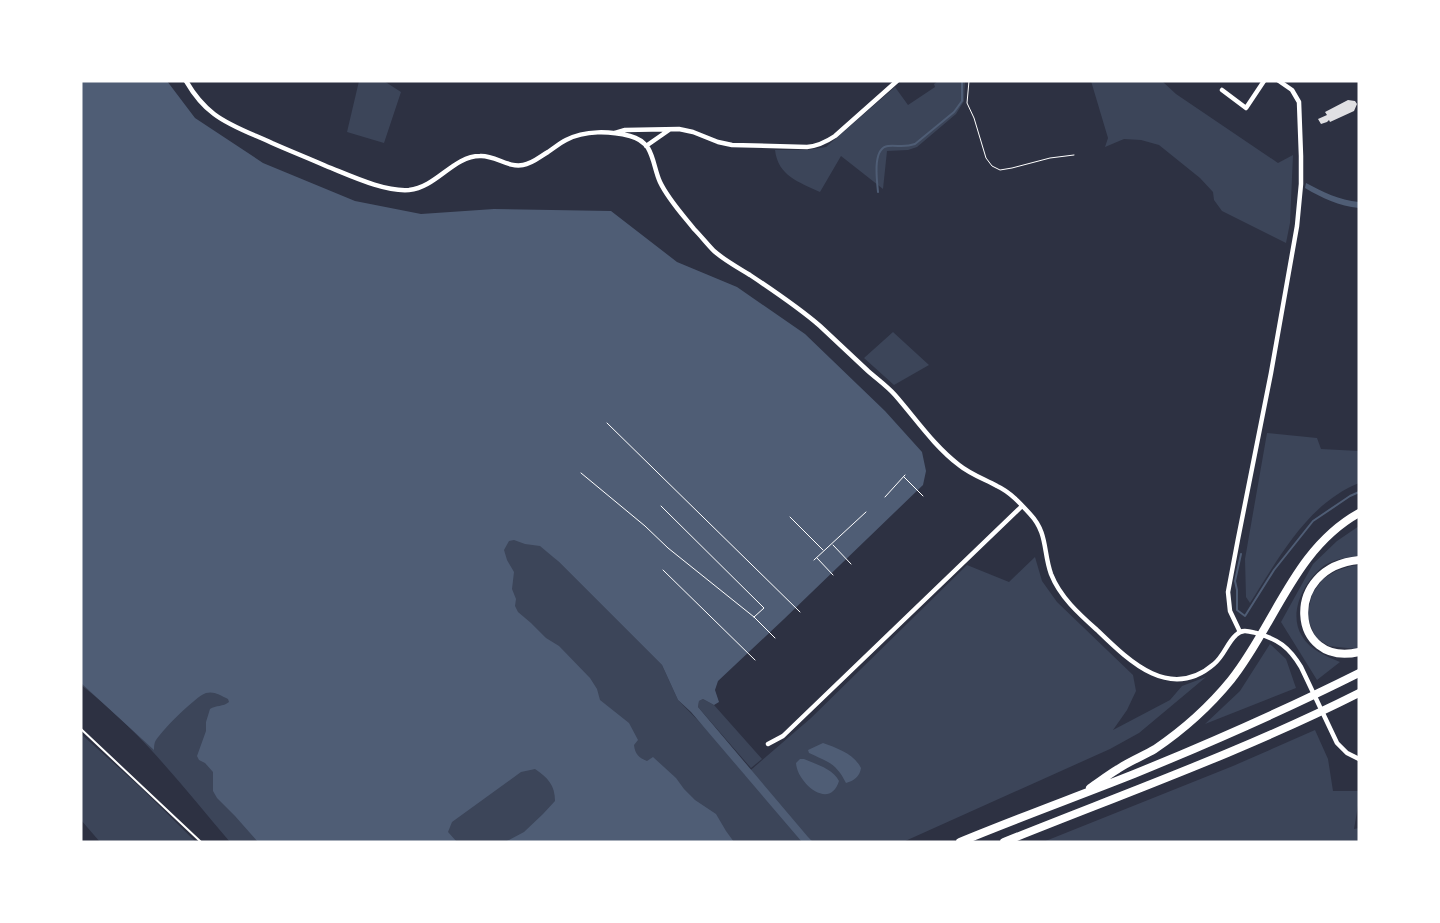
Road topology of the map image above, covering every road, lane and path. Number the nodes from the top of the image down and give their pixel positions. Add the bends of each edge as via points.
1 (186, 81) edge
2 (897, 81) edge
3 (969, 81) edge
4 (1264, 81) edge
5 (1279, 81) edge
6 (1222, 90) dead end
7 (670, 129) junction
8 (614, 133) junction
9 (646, 146) junction
10 (1074, 155) dead end
11 (607, 423) dead end
12 (581, 473) dead end
13 (923, 496) dead end
14 (885, 497) dead end
15 (660, 506) dead end
16 (1022, 506) junction
17 (866, 512) dead end
18 (1359, 513) edge
19 (790, 517) dead end
20 (832, 544) junction
21 (824, 551) junction
22 (1359, 560) edge
23 (851, 564) dead end
24 (663, 570) dead end
25 (833, 575) dead end
26 (800, 612) dead end
27 (754, 617) junction
28 (1240, 632) junction
29 (775, 638) dead end
30 (1359, 652) edge
31 (755, 660) dead end
32 (1359, 672) edge
33 (1359, 693) edge
34 (81, 729) edge
35 (768, 744) dead end
36 (1359, 759) edge
37 (1078, 796) junction
38 (201, 842) edge
39 (960, 842) edge
40 (1004, 842) edge

1 - 8 street via 209,110 233,125 362,180 408,190 434,180 472,157 487,156 522,166 576,136
2 - 7 street via 835,136 815,146 732,145 693,132
3 - 10 path via 967,104 986,158 992,166 1000,170
4 - 6 street via 1246,108
5 - 28 street via 1292,90 1299,102 1301,184 1295,236 1228,592 1230,611
7 - 8 street
7 - 9 street
8 - 9 street via 636,137
9 - 16 street via 665,191 714,250 817,324 892,392 942,451 971,473 999,487
11 - 26 path
12 - 27 path
13 - 14 path via 905,476
15 - 27 path via 764,608
16 - 28 street via 1042,532 1050,571 1060,590 1083,618 1132,662 1167,679 1189,678 1201,674 1220,659
16 - 35 street via 783,736
17 - 20 path
18 - 37 highway via 1336,528 1306,560 1259,639 1231,680 1208,706 1154,749
19 - 21 path
20 - 21 path
20 - 23 path
21 - 25 path via 816,559
22 - 30 highway via 1341,564 1322,575 1306,597 1303,614 1307,629 1318,645 1339,654
24 - 31 path
27 - 29 path
28 - 36 street via 1247,630 1270,637 1290,652 1301,667 1337,743
32 - 37 highway via 1218,739
33 - 40 highway via 1225,754
34 - 38 lane
37 - 39 highway

